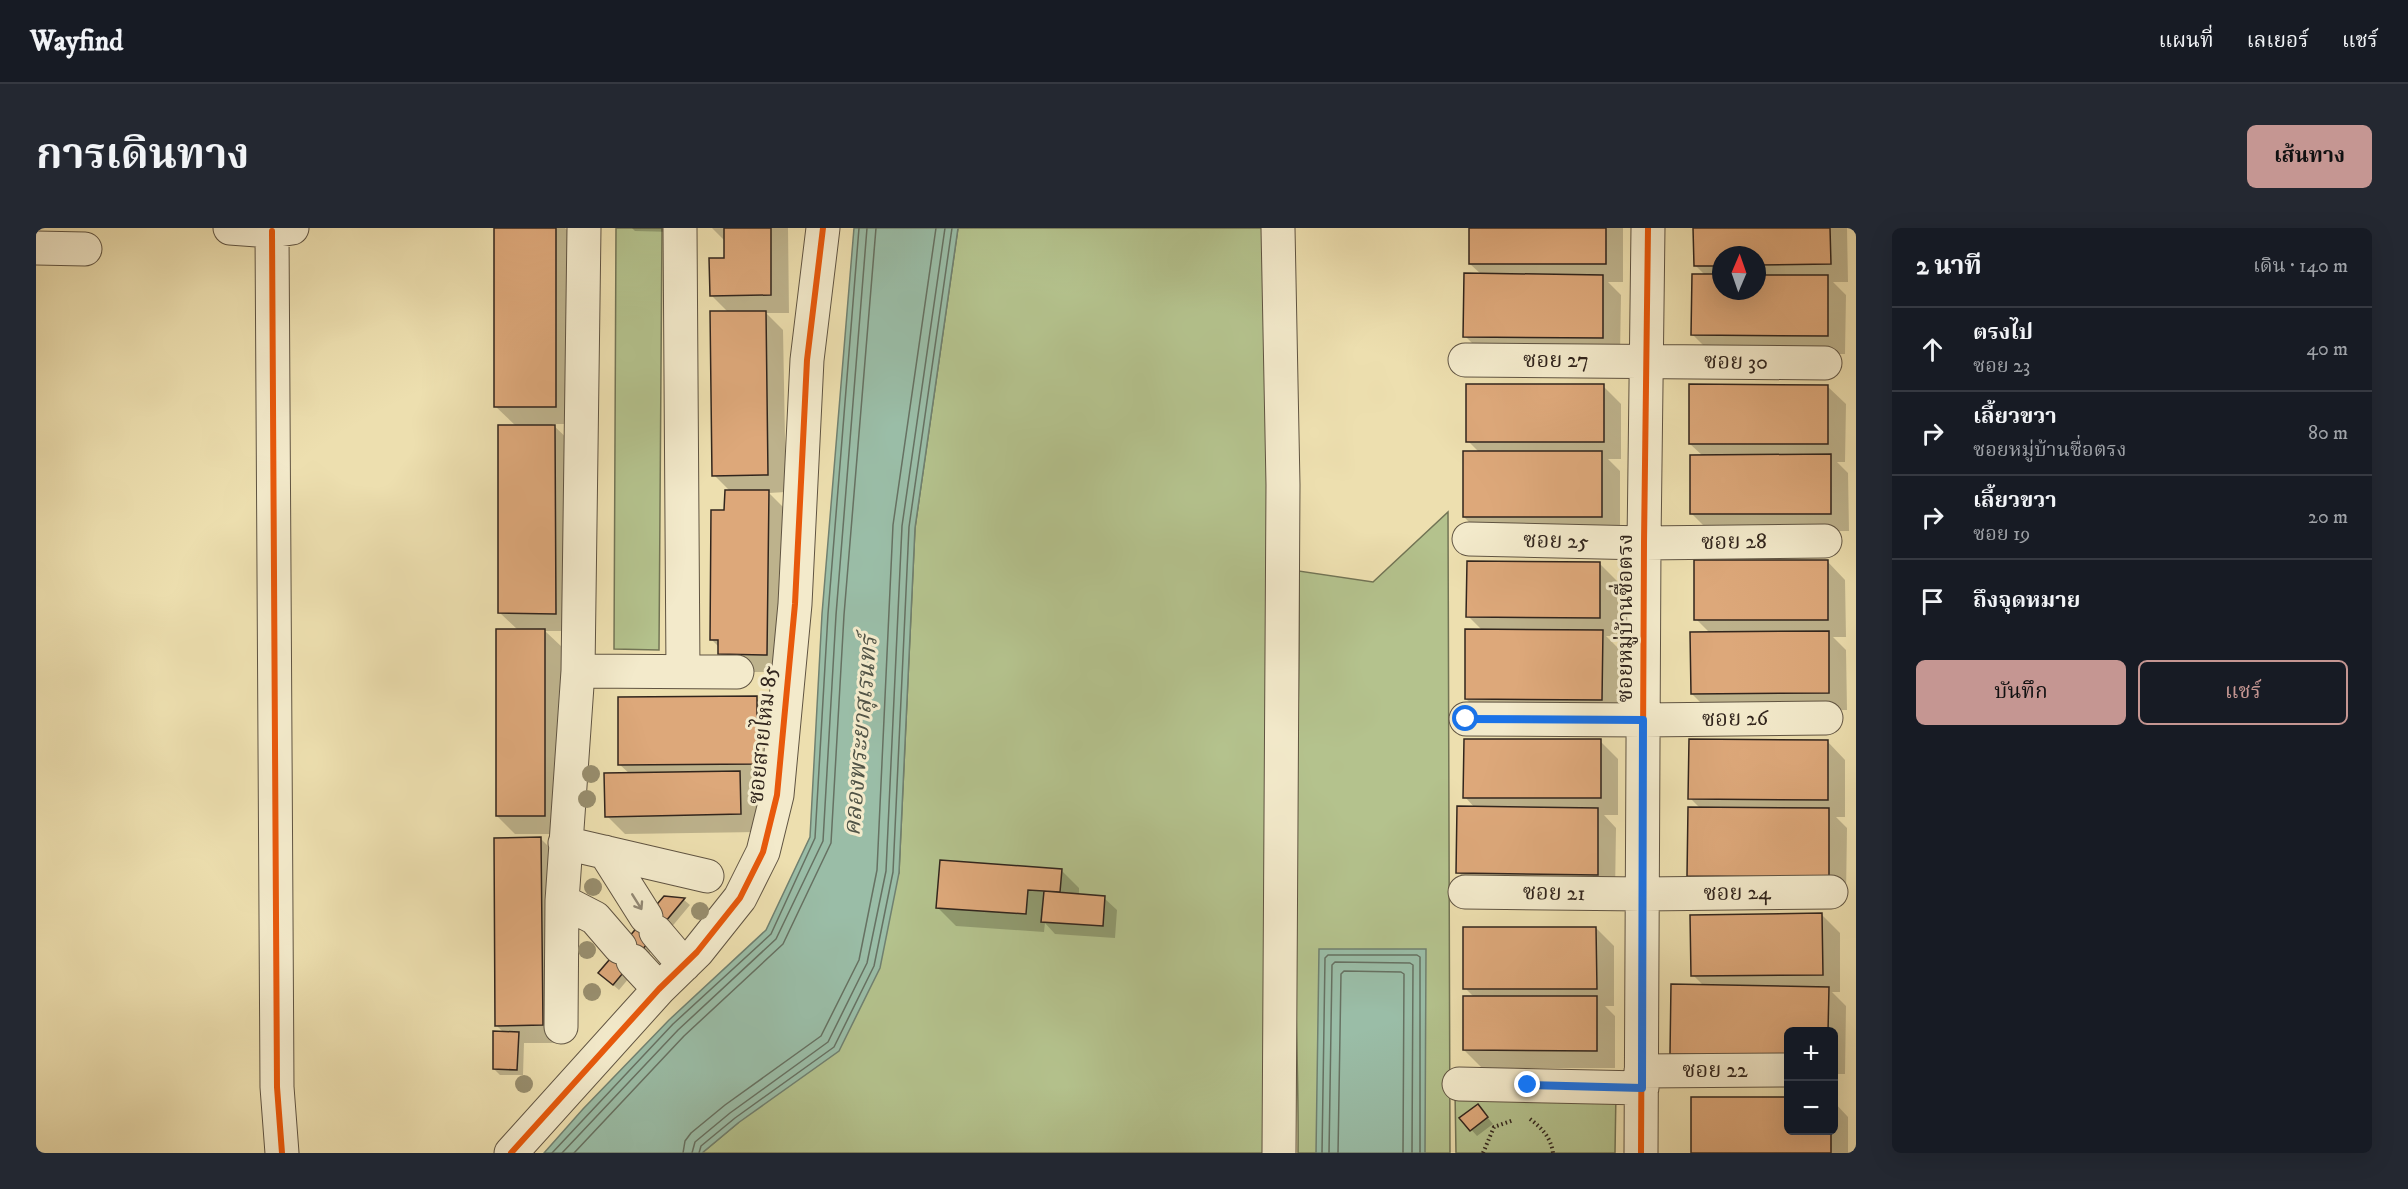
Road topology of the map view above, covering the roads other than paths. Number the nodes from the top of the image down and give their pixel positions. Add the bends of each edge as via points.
1 (230, 228) edge
2 (584, 228) edge
3 (680, 228) edge
4 (823, 228) edge
5 (1278, 228) edge
6 (1648, 228) edge
7 (282, 230) edge
8 (36, 248) edge
9 (85, 249) dead end
10 (1465, 360) dead end
11 (1646, 360) junction
12 (1825, 363) dead end
13 (1469, 539) dead end
14 (1825, 541) dead end
15 (1644, 543) junction
16 (578, 671) junction
17 (683, 671) junction
18 (737, 672) dead end
19 (1826, 718) dead end
20 (1466, 719) dead end
21 (1643, 720) junction
22 (565, 843) junction
23 (606, 852) junction
24 (707, 876) dead end
25 (1465, 892) dead end
26 (1831, 892) dead end
27 (1642, 894) junction
28 (562, 901) junction
29 (684, 964) junction
30 (659, 988) junction
31 (561, 1027) dead end
32 (1784, 1070) edge
33 (1642, 1079) junction
34 (1459, 1084) dead end
35 (282, 1153) edge
36 (511, 1153) edge
37 (1279, 1153) edge
38 (1641, 1153) edge

1 - 7 street
2 - 16 street
3 - 17 street
4 - 29 street, ซอยสายไหม 85 via 807,360 795,604 777,795 763,852 740,898
5 - 37 street via 1283,485
6 - 11 street, ซอยหมู่บ้านซื่อตรง
7 - 35 street via 277,1087
8 - 9 street
10 - 11 street, ซอย 27
11 - 12 street, ซอย 30
11 - 15 street, ซอยหมู่บ้านซื่อตรง
13 - 15 street, ซอย 25
14 - 15 street, ซอย 28
15 - 21 street, ซอยหมู่บ้านซื่อตรง
16 - 17 street
16 - 22 street
17 - 18 street
19 - 21 street, ซอย 26
20 - 21 street, ซอย 26
21 - 27 street, ซอยหมู่บ้านซื่อตรง
22 - 23 street
22 - 28 street
23 - 24 street
23 -> 29 street via 651,925
25 - 27 street, ซอย 21
26 - 27 street, ซอย 24
27 - 33 street, ซอยหมู่บ้านซื่อตรง
28 - 30 street via 595,918
28 - 31 street
29 - 30 street, ซอยสายไหม 85
30 - 36 street, ซอยสายไหม 85
32 - 33 street, ซอย 22
33 - 34 street, ซอย 22
33 - 38 street, ซอยหมู่บ้านซื่อตรง

